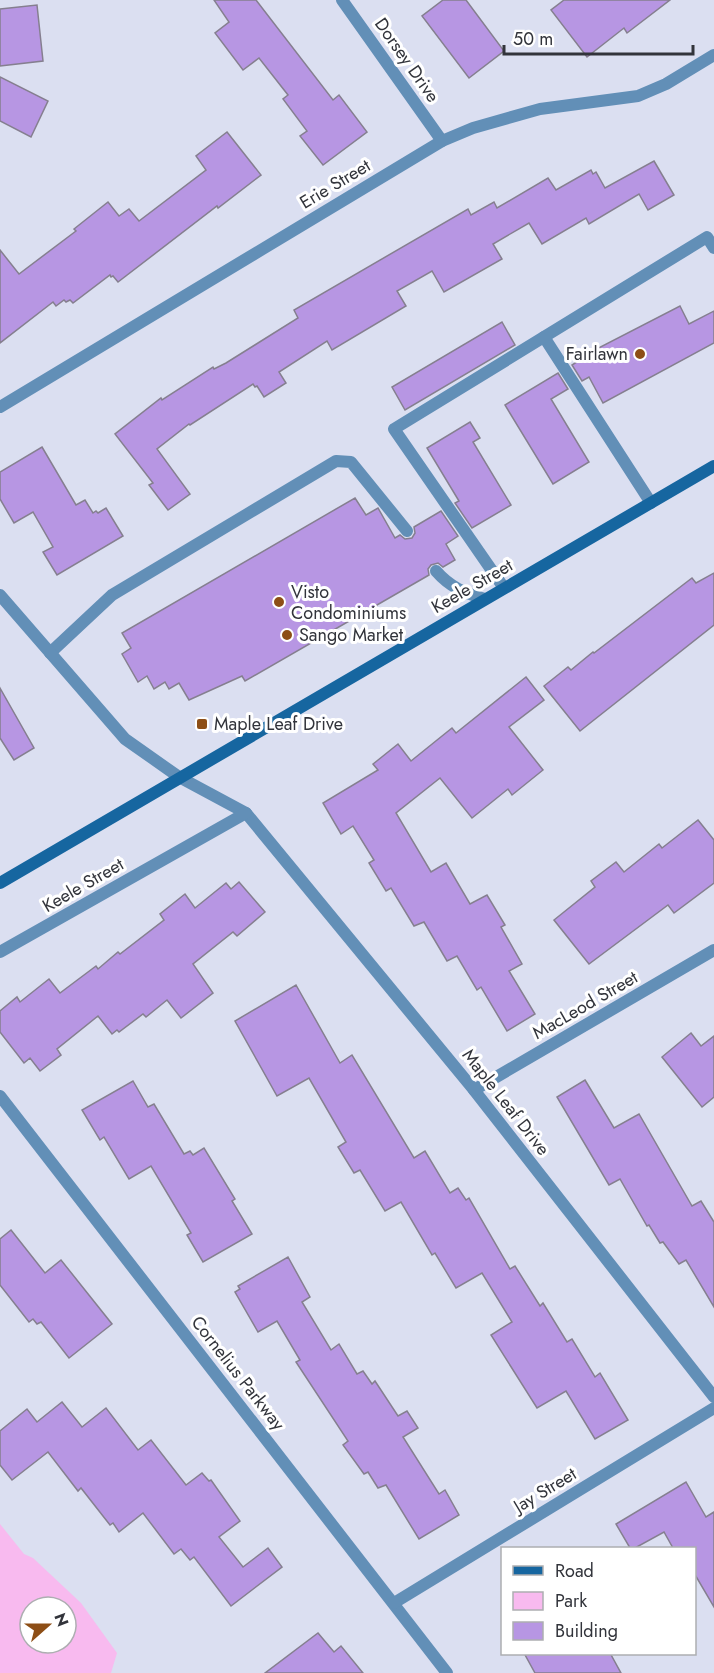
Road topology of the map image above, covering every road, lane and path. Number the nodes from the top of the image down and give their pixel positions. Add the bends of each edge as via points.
1 (342, 0) edge
2 (714, 55) edge
3 (442, 141) junction
4 (714, 248) edge
5 (544, 337) junction
6 (0, 407) edge
7 (714, 466) edge
8 (651, 503) junction
9 (407, 531) dead end
10 (436, 571) dead end
11 (504, 588) junction
12 (0, 595) edge
13 (485, 599) junction
14 (4, 608) edge
15 (50, 653) junction
16 (179, 777) junction
17 (246, 813) junction
18 (0, 883) edge
19 (714, 950) edge
20 (0, 952) edge
21 (474, 1090) junction
22 (0, 1096) edge
23 (714, 1397) edge
24 (714, 1408) edge
25 (394, 1603) junction
26 (447, 1673) edge

1 - 3 street, Dorsey Drive
2 - 3 street, Erie Street via 638,96 540,109
3 - 6 street, Erie Street
4 - 5 street via 707,237
5 - 8 street
5 - 11 street via 394,429
7 - 8 main road, Keele Street
8 - 11 main road, Keele Street
9 - 15 street via 351,462 336,461 112,595
10 - 13 street via 463,593
11 - 13 main road, Keele Street
12 - 14 street, Maple Leaf Drive
13 - 16 main road, Keele Street
14 - 15 street, Maple Leaf Drive
15 - 16 street, Maple Leaf Drive via 125,739
16 - 17 street, Maple Leaf Drive
16 - 18 main road, Keele Street
17 - 20 street, Keele Street
17 - 21 street, Maple Leaf Drive
19 - 21 street, MacLeod Street
21 - 23 street, Maple Leaf Drive
22 - 25 street, Cornelius Parkway
24 - 25 street, Jay Street
25 - 26 street, Cornelius Parkway

